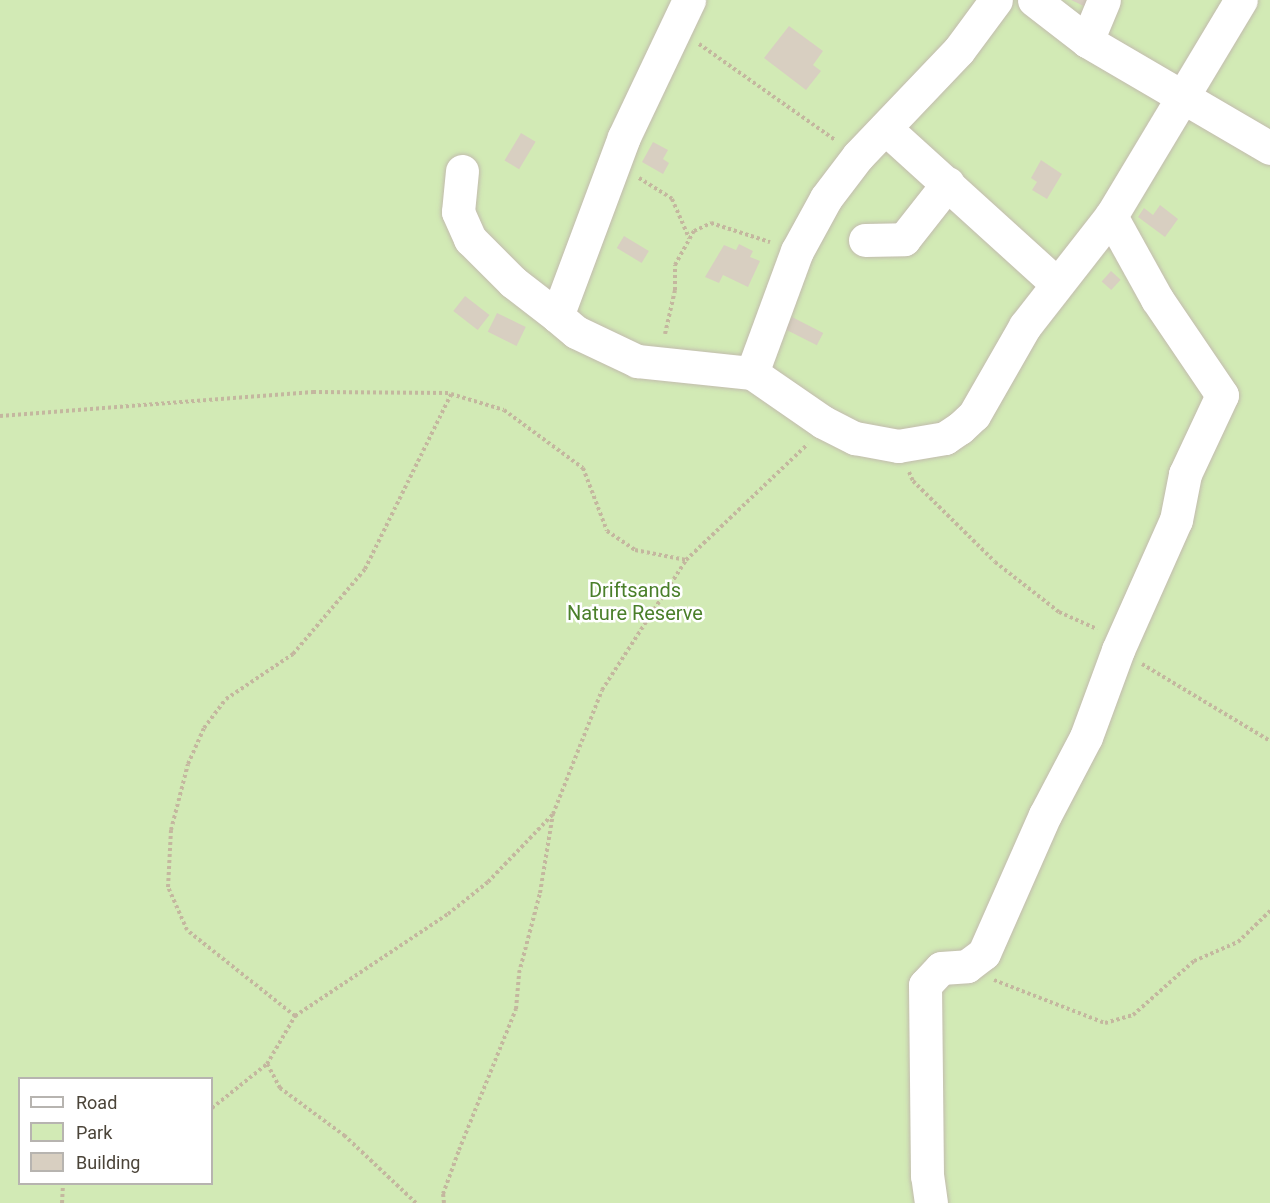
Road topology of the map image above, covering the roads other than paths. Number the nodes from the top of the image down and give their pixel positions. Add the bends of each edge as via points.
1 (996, 0) edge
2 (1034, 0) edge
3 (1104, 0) edge
4 (1241, 0) edge
5 (683, 14) edge
6 (1087, 41) junction
7 (1181, 99) junction
8 (885, 128) junction
9 (1270, 148) edge
10 (462, 171) dead end
11 (948, 183) junction
12 (1111, 216) junction
13 (864, 240) dead end
14 (1056, 283) junction
15 (557, 316) junction
16 (752, 373) junction
17 (931, 1203) edge

1 - 8 street via 959,50
2 - 6 street
3 - 6 street
4 - 7 street
5 - 15 street via 612,166
6 - 7 street
7 - 9 street
7 - 12 street
8 - 11 street
8 - 16 street via 826,198 797,251
10 - 15 street via 458,212 470,239 513,282
11 - 13 street via 904,239
11 - 14 street
12 - 14 street
12 - 17 street via 1157,299 1222,395 1185,474 1176,520 1118,650 1086,737 1045,815 984,953 967,966 941,968 925,985 927,1176
14 - 16 street via 1025,326 974,415 945,438 898,446 855,438 823,423
15 - 16 street via 612,352 658,364

